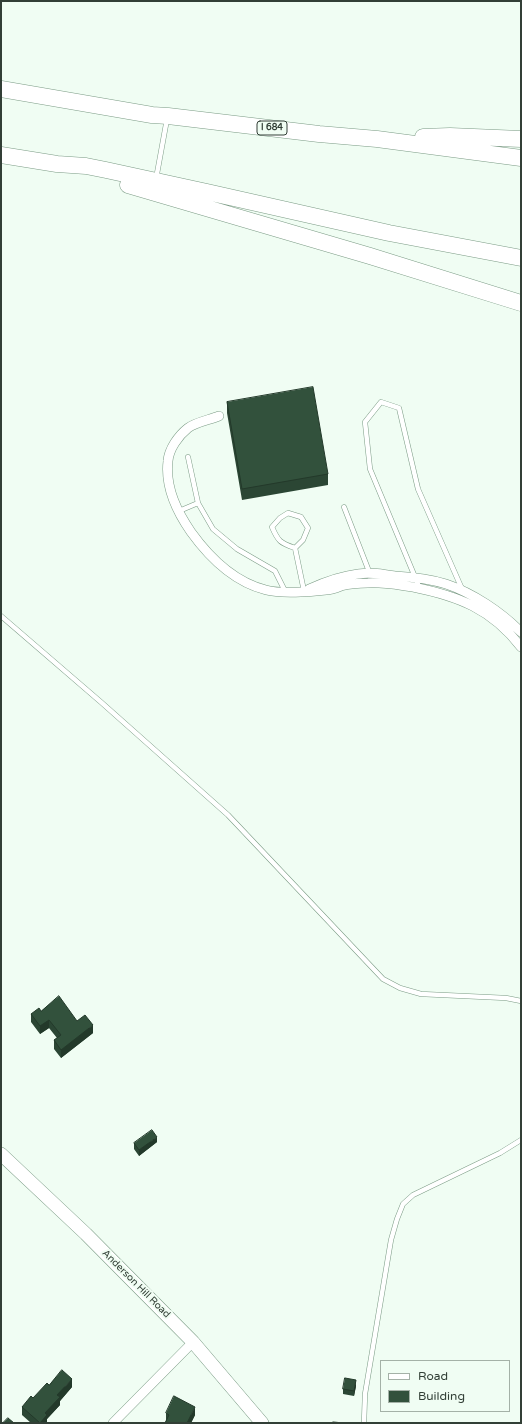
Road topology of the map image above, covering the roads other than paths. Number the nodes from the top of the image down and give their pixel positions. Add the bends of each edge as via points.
1 (1, 90) edge
2 (168, 116) junction
3 (377, 139) junction
4 (521, 139) edge
5 (1, 155) edge
6 (521, 158) edge
7 (58, 164) junction
8 (156, 181) junction
9 (521, 258) edge
10 (521, 303) edge
11 (219, 416) dead end
12 (188, 457) dead end
13 (198, 503) junction
14 (344, 506) dead end
15 (179, 511) junction
16 (295, 548) junction
17 (370, 573) junction
18 (416, 578) junction
19 (374, 583) junction
20 (420, 589) junction
21 (285, 591) junction
22 (304, 591) junction
23 (463, 592) junction
24 (466, 602) junction
25 (1, 616) edge
26 (521, 632) edge
27 (521, 647) edge
28 (521, 1002) edge
29 (521, 1140) edge
30 (1, 1154) edge
31 (193, 1342) junction
32 (113, 1423) edge
33 (262, 1423) edge
34 (364, 1423) edge

1 - 2 highway, I 684
2 - 3 highway, I 684
2 - 8 lane
3 - 4 highway via 450,136
3 - 6 highway
5 - 7 highway
7 - 8 highway via 86,166
7 - 10 highway via 325,242
8 - 9 highway via 381,232
11 - 15 street via 189,427 168,457 169,485
12 - 13 lane
13 - 15 lane
13 - 21 lane via 213,529 237,549 275,571
14 - 17 lane
15 - 21 street via 203,547 226,570 250,585 266,590
16 - 16 lane via 303,540 308,528 301,517 288,513 272,527 283,544
16 - 22 lane
17 - 18 street
17 - 19 lane
17 - 22 street via 335,578
18 - 20 lane
18 - 23 street via 448,585
18 - 23 lane via 370,469 365,422 381,402 399,408 418,489
19 - 20 street
19 - 22 street
20 - 24 street
21 - 22 street
23 - 24 lane
23 - 26 street via 493,608
24 - 27 street via 497,622
25 - 28 lane via 228,815 383,979 400,988 421,994 506,998
29 - 34 lane via 500,1153 413,1195 403,1204 390,1248 365,1394
30 - 31 main road, Anderson Hill Road via 86,1234
31 - 32 street
31 - 33 main road, Anderson Hill Road

